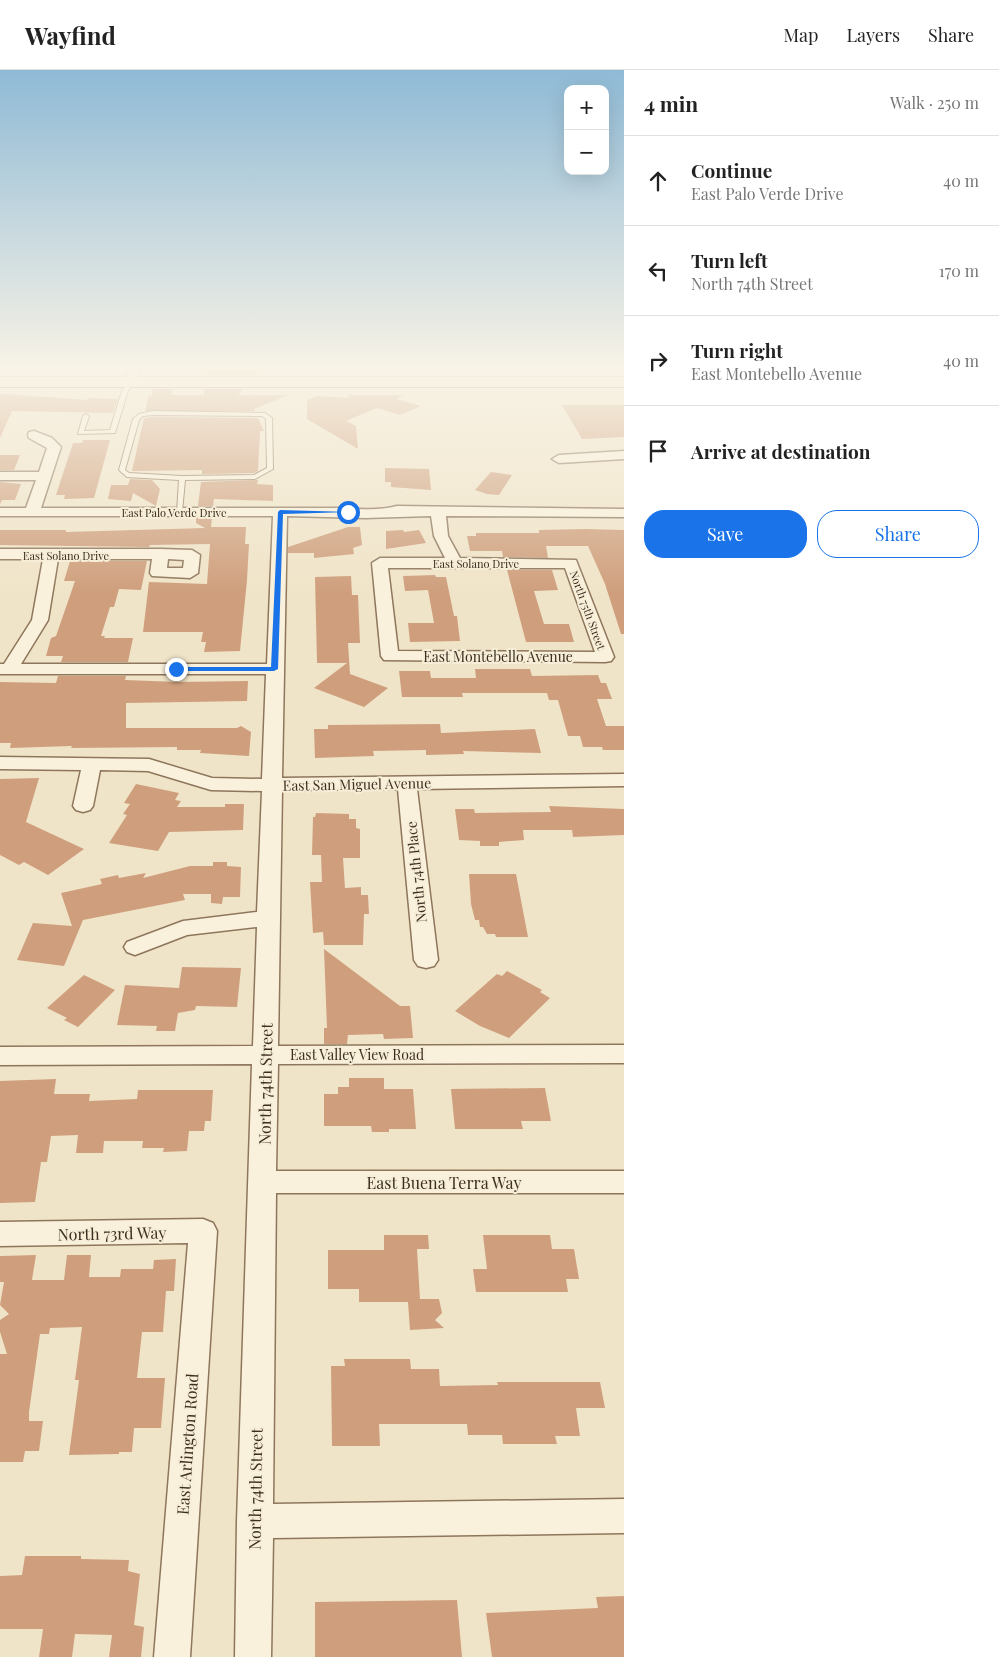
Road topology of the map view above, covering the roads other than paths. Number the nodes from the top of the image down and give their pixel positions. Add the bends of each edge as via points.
1 (51, 444) edge
2 (129, 444) edge
3 (270, 444) edge
4 (624, 455) edge
5 (559, 459) dead end
6 (0, 476) edge
7 (45, 476) junction
8 (182, 478) junction
9 (0, 512) edge
10 (32, 512) junction
11 (179, 512) junction
12 (280, 512) junction
13 (438, 512) junction
14 (624, 513) edge
15 (0, 554) edge
16 (162, 554) dead end
17 (52, 555) junction
18 (455, 563) junction
19 (571, 563) joint
20 (390, 656) joint
21 (605, 657) joint
22 (4, 669) edge
23 (274, 669) junction
24 (0, 763) edge
25 (92, 764) junction
26 (624, 780) edge
27 (407, 784) junction
28 (273, 785) junction
29 (83, 806) dead end
30 (268, 918) junction
31 (135, 947) dead end
32 (426, 960) dead end
33 (265, 1054) junction
34 (624, 1054) edge
35 (0, 1056) edge
36 (264, 1182) junction
37 (624, 1182) edge
38 (203, 1231) joint
39 (11, 1234) edge
40 (624, 1516) edge
41 (254, 1520) junction
42 (172, 1657) edge
43 (253, 1657) edge

1 - 7 street via 54,447
2 - 8 lane via 122,470 127,475
3 - 8 lane via 270,469 263,474 255,477
4 - 5 street
6 - 7 street
7 - 10 street
8 - 11 lane
9 - 10 street, East Palo Verde Drive
10 - 11 street, East Palo Verde Drive
11 - 12 street, East Palo Verde Drive
12 - 13 street, East Palo Verde Drive
12 - 23 street, North 74th Street
13 - 14 street, East Palo Verde Drive
13 - 18 street via 440,536
15 - 17 street, East Solano Drive
16 - 17 street, East Solano Drive
17 - 22 street via 46,570 40,620
18 - 19 street, East Solano Drive
18 - 20 street, East Solano Drive via 380,563
19 - 21 street, North 75th Street
20 - 21 street, East Montebello Avenue
22 - 23 street
23 - 28 street, North 74th Street
24 - 25 street, East San Miguel Avenue
25 - 28 street, East San Miguel Avenue via 149,765 211,784
25 - 29 street
26 - 27 street, East San Miguel Avenue
27 - 28 street, East San Miguel Avenue
27 - 32 street, North 74th Place
28 - 30 street, North 74th Street
30 - 31 street via 183,928
30 - 33 street, North 74th Street
33 - 34 street, East Valley View Road
33 - 35 street, East Valley View Road
33 - 36 street, North 74th Street
36 - 37 street, East Buena Terra Way
36 - 41 street, North 74th Street
38 - 39 street, North 73rd Way
38 - 42 street, East Arlington Road
40 - 41 street
41 - 43 street, North 74th Street

